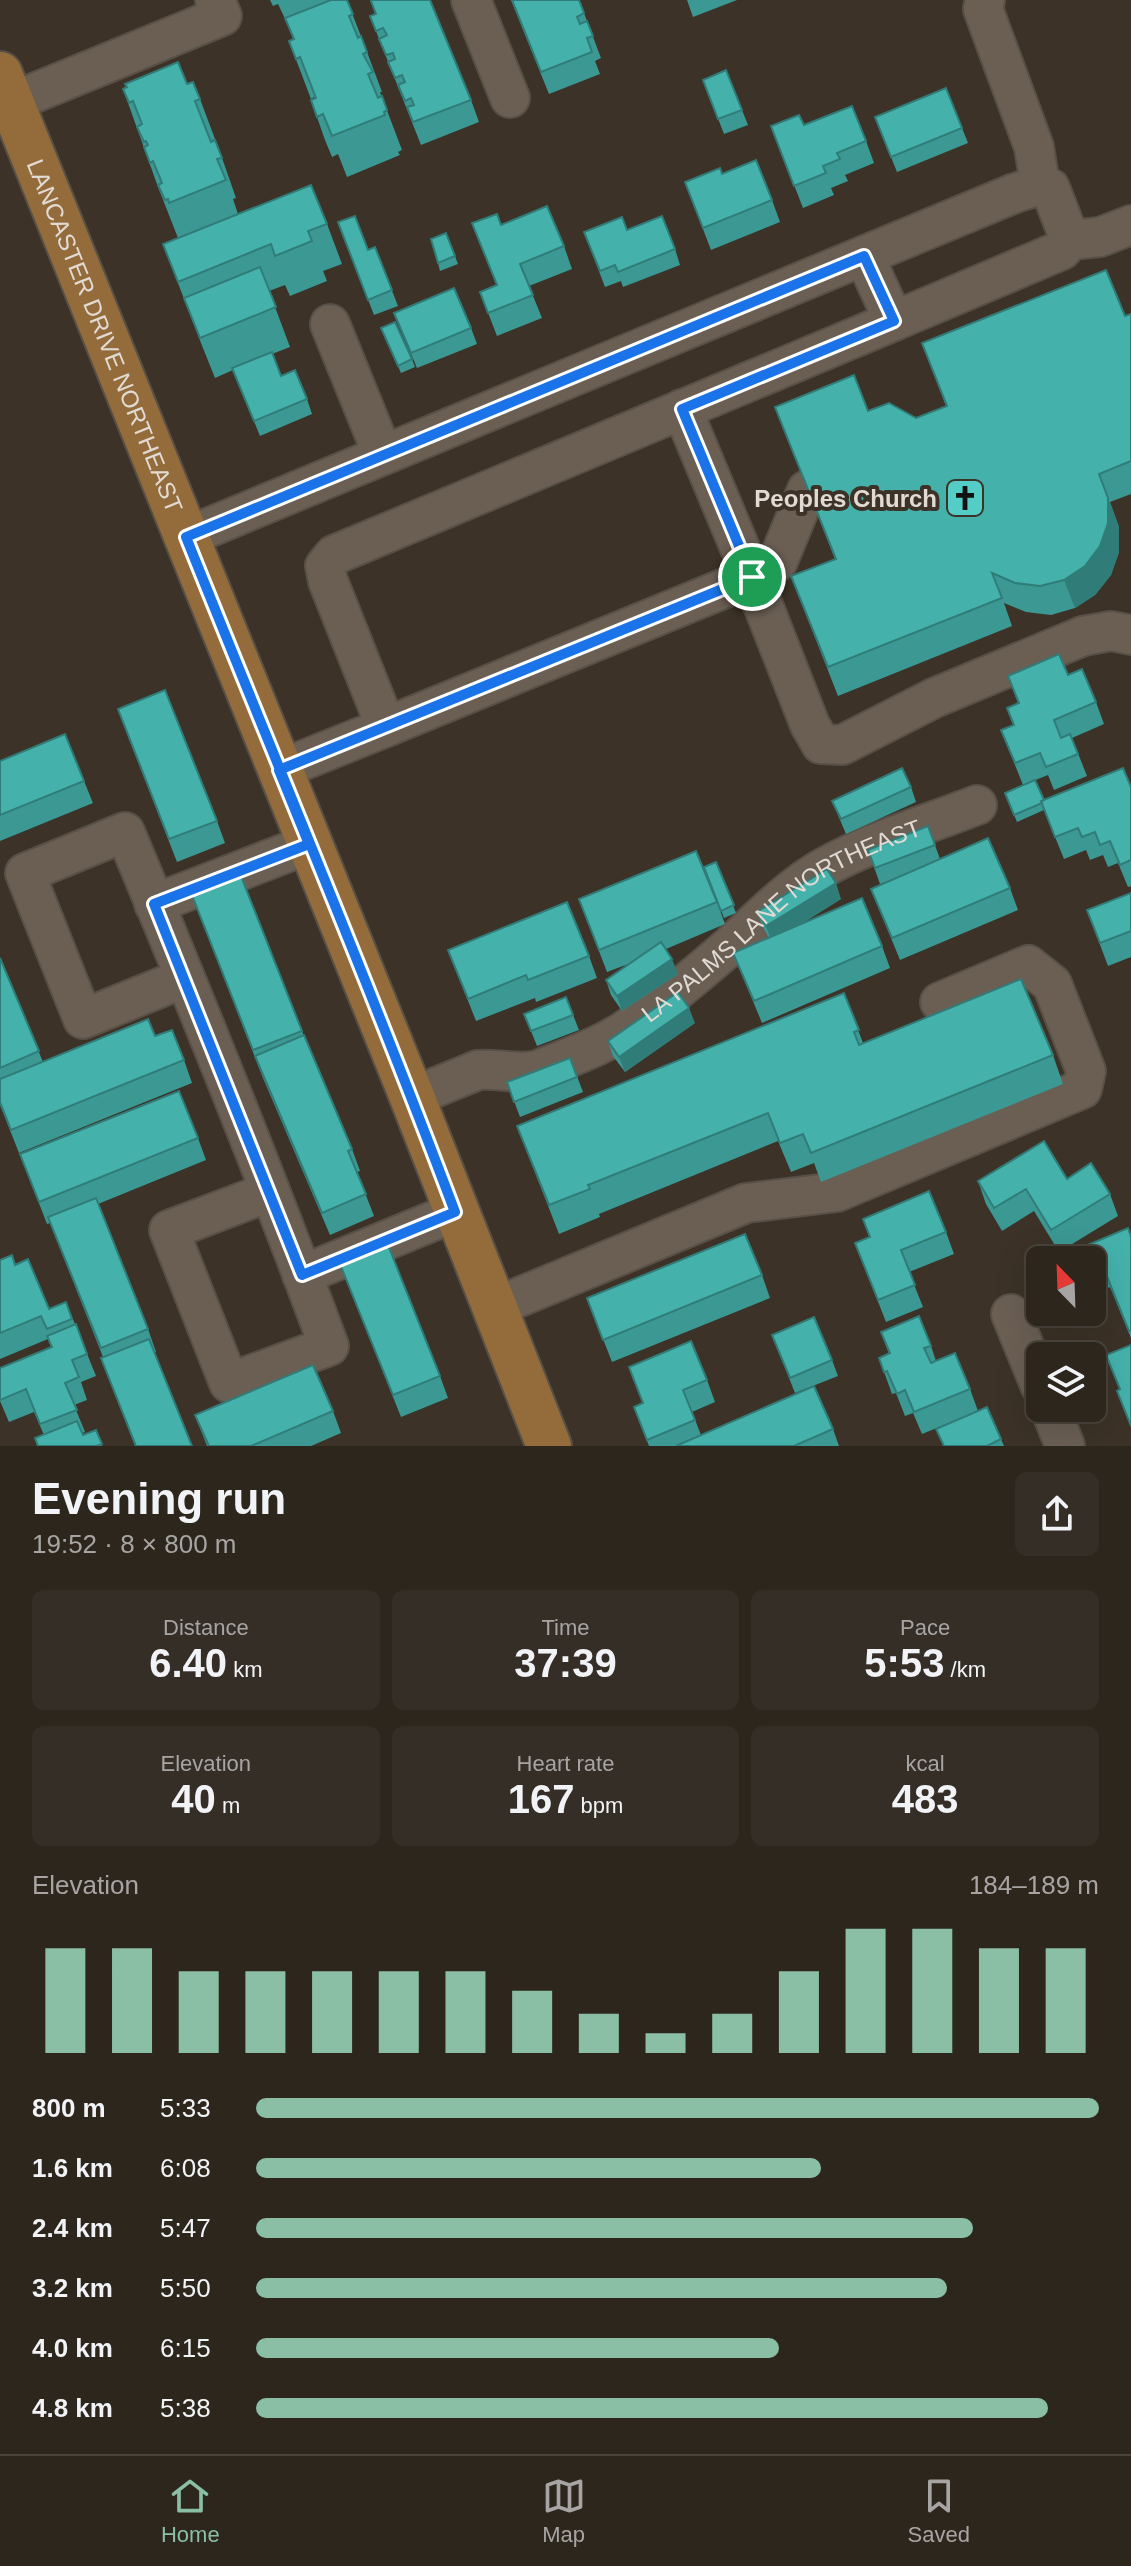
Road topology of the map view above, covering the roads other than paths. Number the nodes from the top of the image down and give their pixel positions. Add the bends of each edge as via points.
1 (215, 0) edge
2 (471, 0) edge
3 (985, 0) edge
4 (4, 94) edge
5 (510, 98) dead end
6 (1023, 191) junction
7 (1131, 225) edge
8 (1070, 240) junction
9 (864, 256) junction
10 (894, 321) junction
11 (330, 324) dead end
12 (800, 360) junction
13 (814, 396) edge
14 (682, 409) junction
15 (383, 455) junction
16 (807, 490) edge
17 (186, 537) junction
18 (752, 577) junction
19 (1131, 634) edge
20 (386, 727) junction
21 (279, 770) junction
22 (977, 805) dead end
23 (309, 844) junction
24 (154, 904) junction
25 (184, 978) junction
26 (940, 1002) dead end
27 (412, 1097) junction
28 (269, 1192) junction
29 (455, 1212) junction
30 (302, 1275) junction
31 (493, 1308) junction
32 (1011, 1314) dead end
33 (1026, 1351) edge
34 (1056, 1422) edge
35 (547, 1446) edge
36 (1065, 1446) edge

1 - 4 street via 222,16
2 - 5 street
3 - 6 street via 983,9 1034,147
4 - 17 main road, LANCASTER DRIVE NORTHEAST
6 - 8 street via 1050,188
6 - 9 street
7 - 8 street via 1100,237
8 - 10 street via 1062,250
9 - 10 street
9 - 15 street
10 - 12 street
11 - 15 street
12 - 13 street
12 - 14 street
14 - 18 street
14 - 20 street via 334,555 325,566 328,581
15 - 17 street
16 - 18 street via 778,561
17 - 21 main road, LANCASTER DRIVE NORTHEAST
18 - 19 street via 821,744 842,745 934,698 1083,636
18 - 20 street
20 - 21 street
21 - 23 main road, LANCASTER DRIVE NORTHEAST
22 - 27 street, LA PALMS LANE NORTHEAST via 830,864 601,1044 528,1073 478,1070
23 - 24 street
23 - 27 main road, LANCASTER DRIVE NORTHEAST
24 - 25 street
24 - 25 street via 125,832 25,873 83,1019
25 - 28 street
26 - 31 street via 1028,965 1052,984 1086,1071 1082,1089 837,1192 746,1203
27 - 29 main road, LANCASTER DRIVE NORTHEAST
28 - 30 street
28 - 30 street via 169,1230 229,1383 329,1346
29 - 30 street
29 - 31 main road, LANCASTER DRIVE NORTHEAST
31 - 35 main road, LANCASTER DRIVE NORTHEAST
32 - 33 street
34 - 36 street

